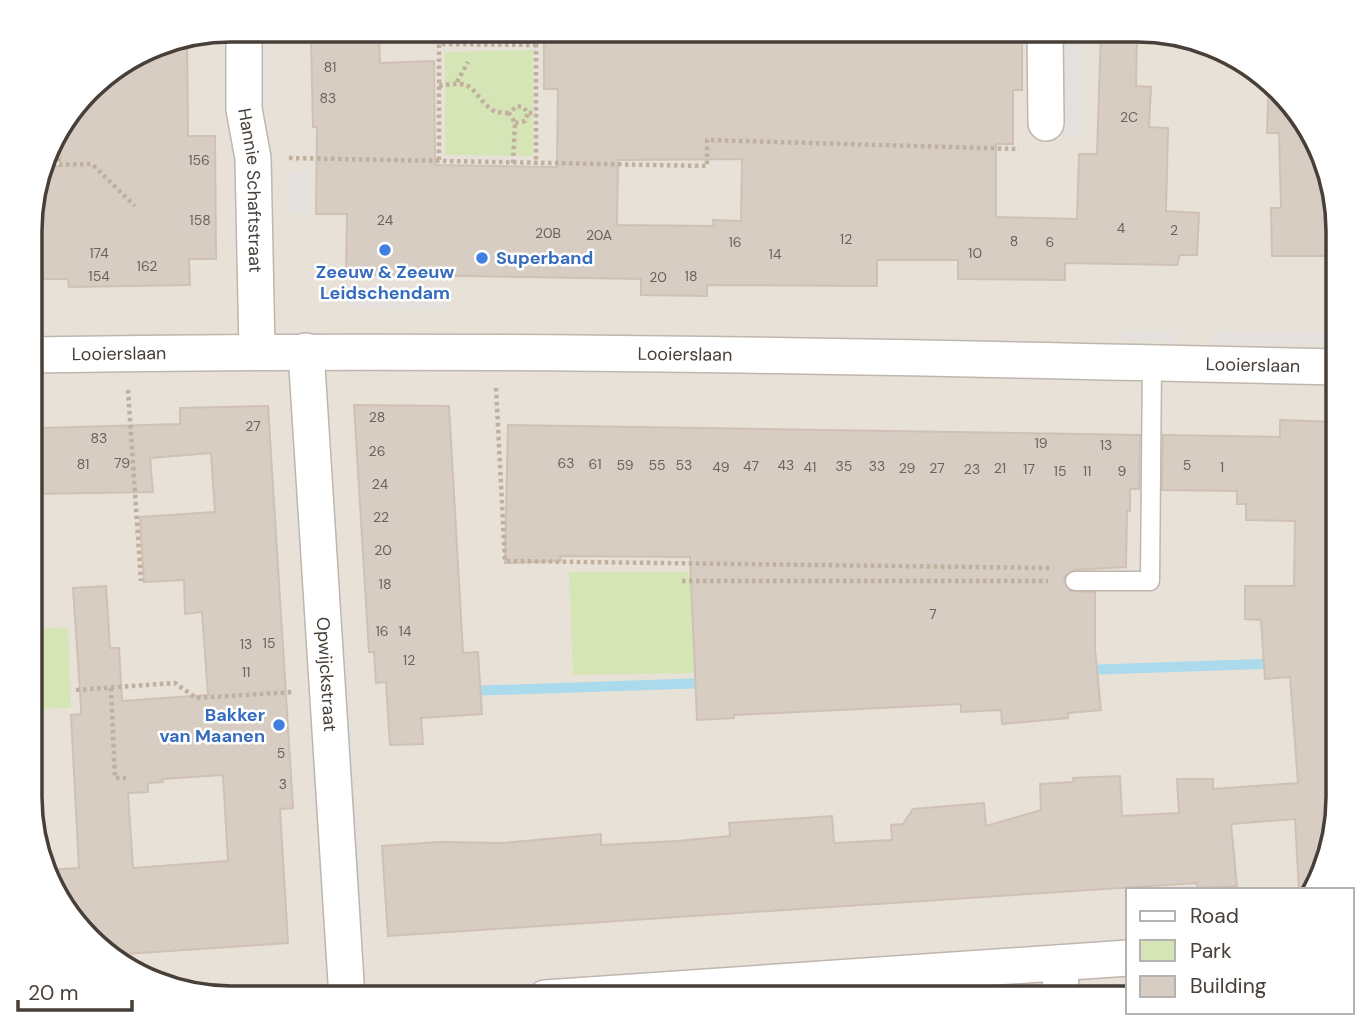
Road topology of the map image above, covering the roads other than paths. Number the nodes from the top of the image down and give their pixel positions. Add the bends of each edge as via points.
1 (244, 42) edge
2 (1045, 42) edge
3 (1046, 123) road end
4 (257, 350) junction
5 (306, 351) junction
6 (42, 355) edge
7 (1152, 362) junction
8 (1326, 367) edge
9 (1070, 575) road end
10 (1126, 958) edge
11 (1059, 963) junction
12 (346, 986) edge
13 (751, 986) edge
14 (1060, 986) edge

1 - 4 street, Hannie Schaftstraat via 244,109 253,158
2 - 3 street
4 - 5 street, Looierslaan
4 - 6 street, Looierslaan
5 - 7 street, Looierslaan
5 - 12 street, Opwijckstraat
7 - 8 street, Looierslaan
7 - 9 lane via 1150,581
10 - 11 street
11 - 13 street
11 - 14 street

